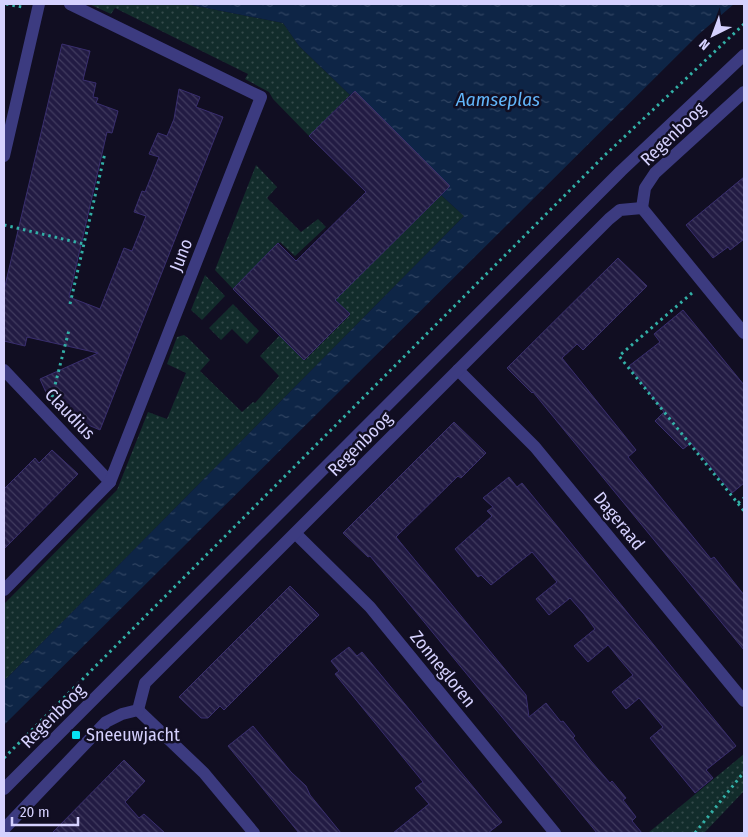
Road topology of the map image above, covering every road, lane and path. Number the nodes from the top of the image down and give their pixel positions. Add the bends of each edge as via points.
1 (39, 4) edge
2 (70, 4) edge
3 (744, 24) edge
4 (744, 55) edge
5 (744, 92) edge
6 (104, 153) dead end
7 (4, 156) edge
8 (642, 208) junction
9 (4, 225) edge
10 (84, 244) junction
11 (704, 283) junction
12 (70, 304) dead end
13 (70, 330) dead end
14 (744, 333) edge
15 (4, 370) edge
16 (458, 370) junction
17 (45, 414) junction
18 (110, 482) junction
19 (744, 498) edge
20 (738, 503) junction
21 (744, 511) edge
22 (296, 534) junction
23 (4, 590) edge
24 (744, 701) edge
25 (138, 710) junction
26 (4, 758) edge
27 (744, 772) edge
28 (4, 789) edge
29 (4, 829) edge
30 (254, 833) edge
31 (555, 833) edge
32 (695, 833) edge

1 - 7 street
2 - 18 street, Juno via 261,97
3 - 26 path, Regenboog via 605,155
4 - 28 street, Regenboog via 614,178
5 - 8 street, Regenboog via 656,173 645,188
6 - 10 path
8 - 11 street
8 - 16 street, Regenboog via 620,210
9 - 10 path
10 - 12 path
11 - 14 street
11 - 20 path via 619,356
13 - 17 path via 57,383
15 - 17 street, Claudius
16 - 22 street, Regenboog
16 - 24 street, Dageraad via 535,447
17 - 18 street, Claudius
18 - 23 street, Juno
19 - 20 path
20 - 21 path
22 - 25 street, Regenboog via 145,683
22 - 31 street, Zonnegloren via 370,607
25 - 29 street via 106,722
25 - 30 street via 204,773
27 - 32 path

